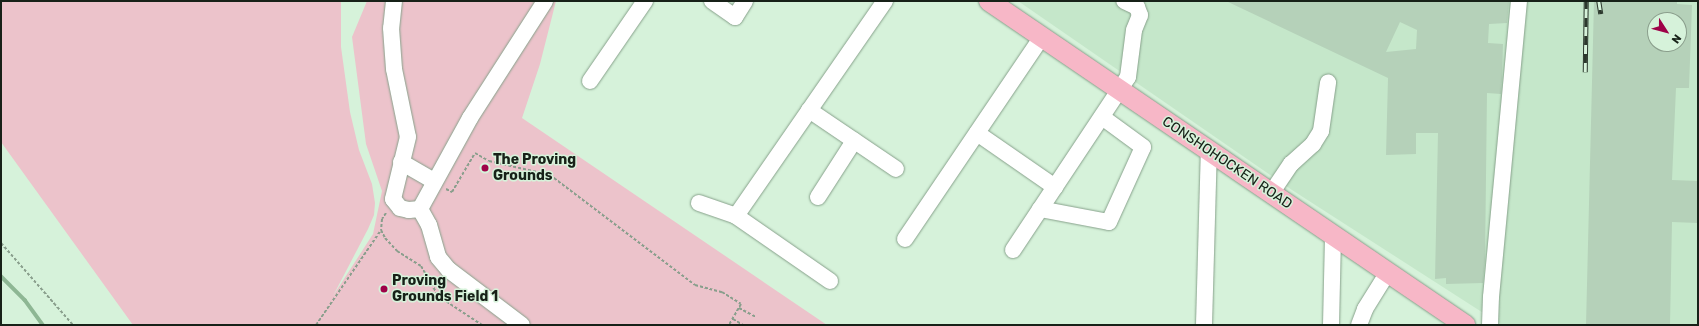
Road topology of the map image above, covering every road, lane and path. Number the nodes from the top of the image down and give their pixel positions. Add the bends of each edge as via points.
1 (394, 1) edge
2 (544, 1) edge
3 (645, 1) edge
4 (712, 1) edge
5 (745, 1) edge
6 (885, 1) edge
7 (989, 1) edge
8 (1124, 1) edge
9 (1519, 1) edge
10 (1042, 37) junction
11 (590, 81) dead end
12 (1328, 83) dead end
13 (1120, 90) junction
14 (809, 110) junction
15 (1102, 117) junction
16 (978, 133) junction
17 (854, 141) junction
18 (1209, 150) junction
19 (401, 162) junction
20 (896, 169) dead end
21 (439, 184) junction
22 (1055, 187) junction
23 (1272, 192) junction
24 (818, 197) dead end
25 (393, 199) junction
26 (698, 203) dead end
27 (420, 209) junction
28 (1040, 209) junction
29 (736, 216) junction
30 (381, 230) junction
31 (1333, 235) junction
32 (905, 239) dead end
33 (1, 244) edge
34 (1013, 250) dead end
35 (1388, 272) junction
36 (830, 281) dead end
37 (739, 308) junction
38 (756, 317) dead end
39 (733, 319) junction
40 (73, 325) edge
41 (316, 325) edge
42 (482, 325) edge
43 (522, 325) edge
44 (729, 325) edge
45 (744, 325) edge
46 (1204, 325) edge
47 (1331, 325) edge
48 (1359, 325) edge
49 (1465, 325) edge
50 (1490, 325) edge

1 - 19 lane via 391,28 394,69 408,137
2 - 21 lane via 470,118
3 - 11 lane
4 - 5 lane via 735,16
6 - 14 lane
7 - 10 main road, CONSHOHOCKEN ROAD
8 - 13 lane via 1138,7 1140,15 1134,30 1128,77
9 - 50 lane
10 - 13 main road, CONSHOHOCKEN ROAD
10 - 16 lane
12 - 23 lane via 1321,131 1313,144 1291,164
13 - 15 lane
13 - 18 main road, CONSHOHOCKEN ROAD
14 - 17 lane
14 - 29 lane
15 - 22 lane
15 - 28 lane via 1143,147 1109,222
16 - 22 lane
16 - 32 lane
17 - 20 lane
17 - 24 lane
18 - 23 main road, CONSHOHOCKEN ROAD
18 - 46 lane
19 - 21 lane
19 - 25 lane
21 - 27 lane
21 - 37 path via 452,192 474,153 489,161 550,175 695,285 722,292 741,304
22 - 28 lane
23 - 31 main road, CONSHOHOCKEN ROAD
25 - 27 lane via 400,208
25 - 30 path via 382,219
26 - 29 lane
27 - 43 lane via 429,225 438,258 449,270
28 - 34 lane
29 - 36 lane
30 - 41 path
30 - 42 path via 397,251 421,266 438,296
31 - 35 main road, CONSHOHOCKEN ROAD
31 - 47 lane
33 - 40 path
35 - 48 lane via 1365,309
35 - 49 main road, CONSHOHOCKEN ROAD
37 - 38 path
37 - 39 path
39 - 44 path
39 - 45 path

